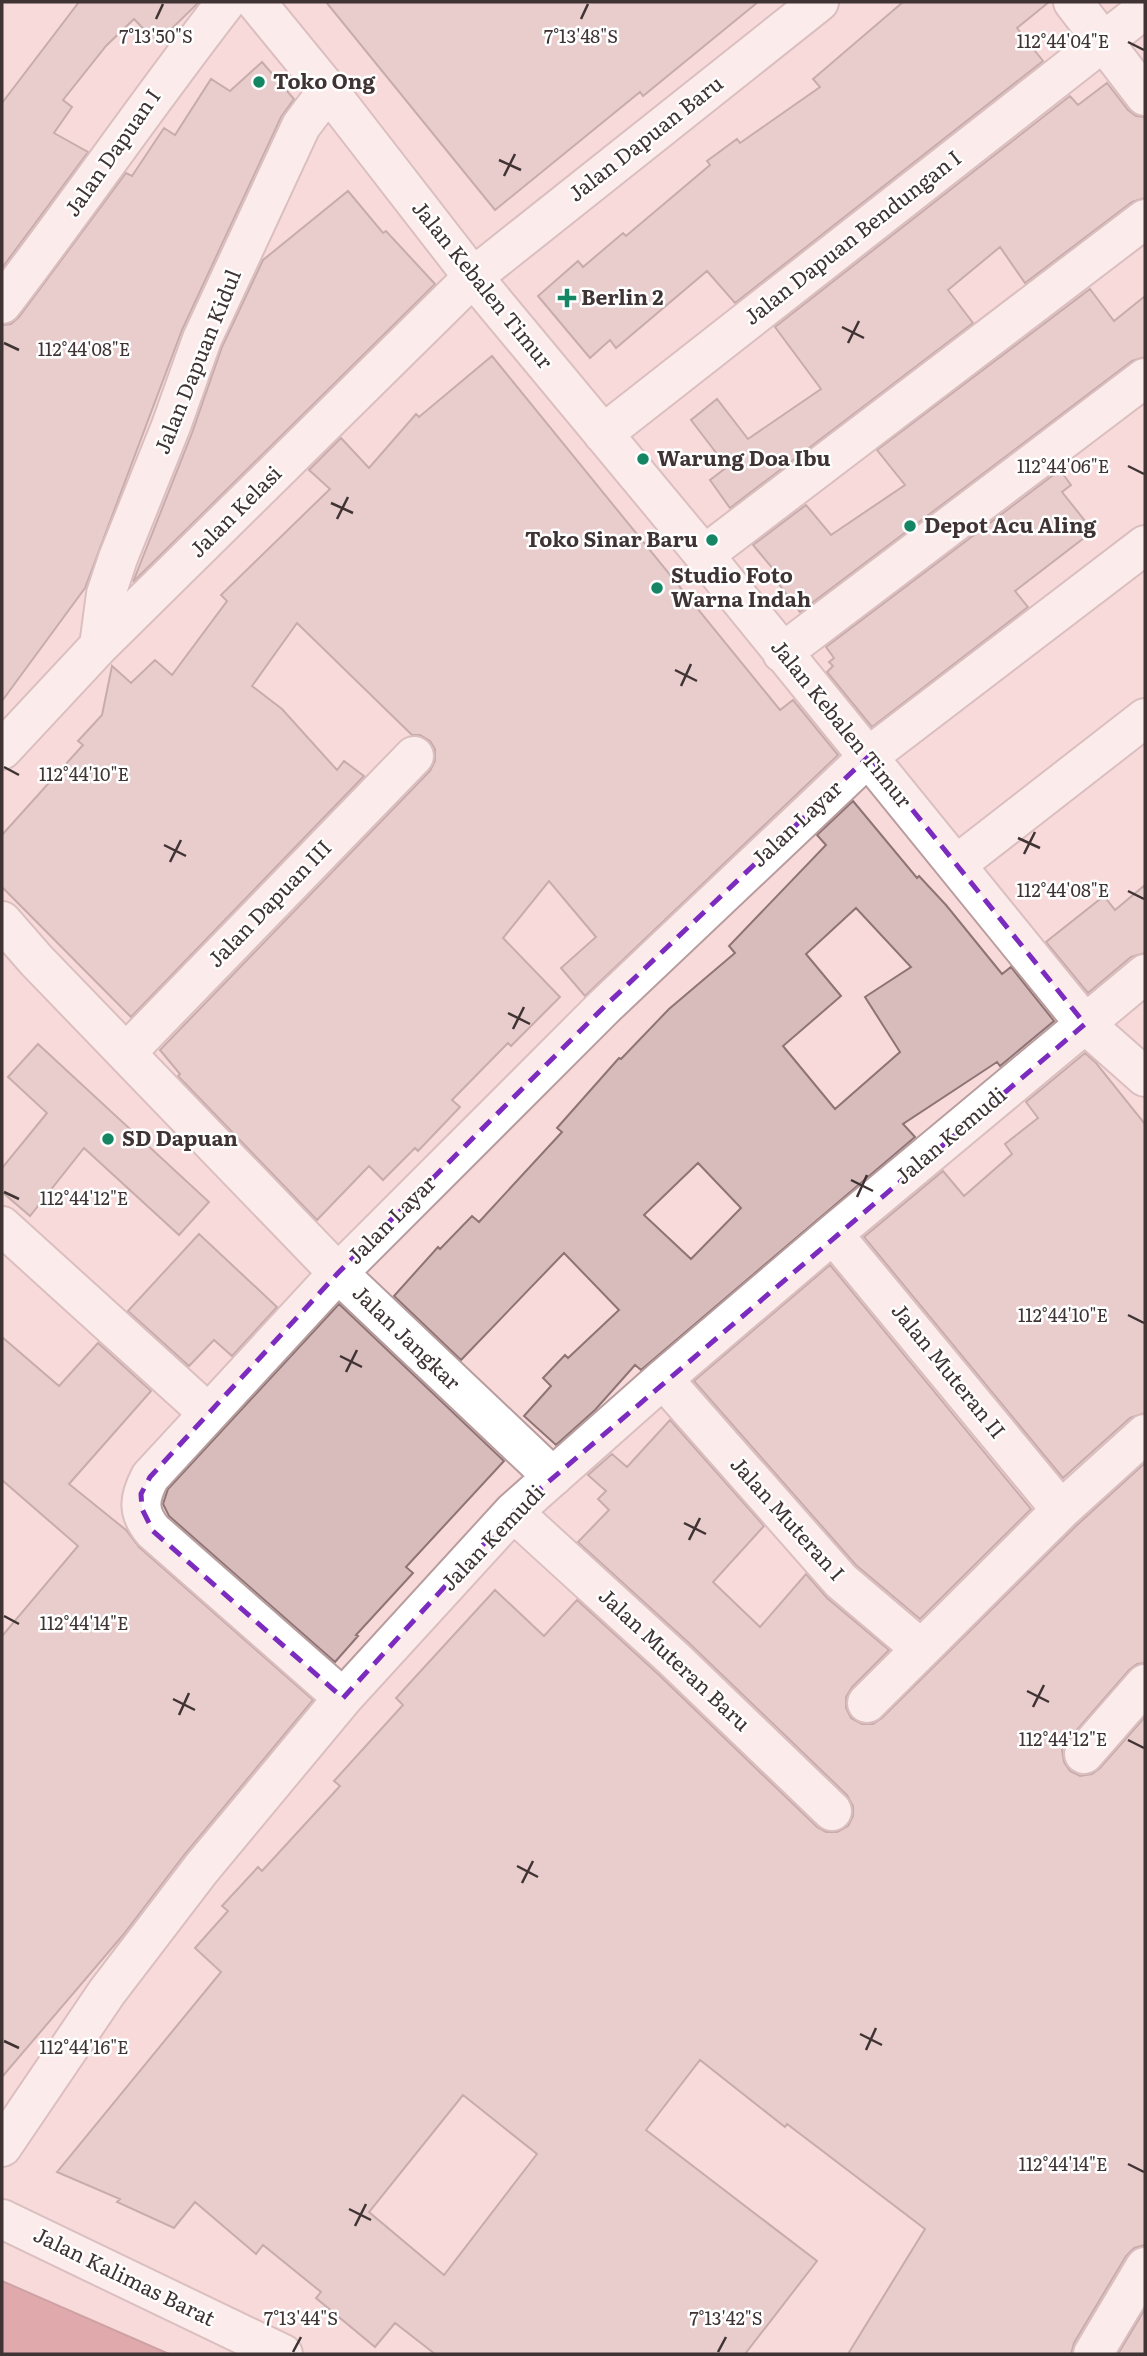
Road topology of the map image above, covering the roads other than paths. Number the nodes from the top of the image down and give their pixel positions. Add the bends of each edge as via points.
1 (226, 2) edge
2 (256, 2) edge
3 (819, 2) edge
4 (1073, 2) edge
5 (1145, 9) edge
6 (1103, 42) junction
7 (328, 90) junction
8 (1145, 96) edge
9 (1145, 219) edge
10 (473, 277) junction
11 (2, 304) edge
12 (1145, 379) edge
13 (603, 435) junction
14 (1145, 545) edge
15 (704, 555) junction
16 (99, 646) junction
17 (782, 653) junction
18 (1145, 718) edge
19 (2, 750) edge
20 (414, 756) dead end
21 (869, 757) junction
22 (956, 865) junction
23 (2, 921) edge
24 (1145, 974) edge
25 (1085, 1024) junction
26 (127, 1052) junction
27 (1145, 1076) edge
28 (2, 1226) edge
29 (833, 1234) junction
30 (338, 1273) junction
31 (663, 1379) junction
32 (208, 1413) junction
33 (1145, 1434) edge
34 (553, 1477) junction
35 (1061, 1510) junction
36 (513, 1512) junction
37 (920, 1648) junction
38 (1145, 1684) edge
39 (343, 1698) junction
40 (867, 1703) dead end
41 (1084, 1754) dead end
42 (832, 1811) dead end
43 (2, 2147) edge
44 (2, 2219) edge
45 (1145, 2266) edge
46 (283, 2354) edge
47 (1093, 2354) edge

1 - 11 street, Jalan Dapuan I
2 - 7 street, Jalan Kebalen Timur
3 - 10 street, Jalan Dapuan Baru
4 - 6 street
5 - 6 street, Jalan Dapuan Bendungan I
6 - 8 street
6 - 13 street, Jalan Dapuan Bendungan I
7 - 10 street, Jalan Kebalen Timur
7 - 16 street, Jalan Dapuan Kidul via 301,126 202,339 118,558 106,594
9 - 15 street
10 - 13 street, Jalan Kebalen Timur
10 - 16 street, Jalan Kelasi
12 - 17 street
13 - 15 street, Jalan Kebalen Timur
14 - 21 street, Jalan Layar
15 - 17 street, Jalan Kebalen Timur
16 - 19 street, Jalan Kelasi
17 - 21 street, Jalan Kebalen Timur
18 - 22 street
20 - 26 street, Jalan Dapuan III
21 - 22 street, Jalan Kebalen Timur
21 - 30 street, Jalan Layar via 605,1006
22 - 25 street, Jalan Kebalen Timur
23 - 26 street, Jalan Jangkar
24 - 25 street, Jalan Kemudi
25 - 27 street, Jalan Kebalen Timur
25 - 29 street, Jalan Kemudi
26 - 30 street, Jalan Jangkar
28 - 32 street
29 - 31 street, Jalan Kemudi
29 - 35 street, Jalan Muteran II
30 - 32 street, Jalan Layar
30 - 34 street, Jalan Jangkar
31 - 34 street, Jalan Kemudi
31 - 37 street, Jalan Muteran I via 841,1581
32 - 39 street, Jalan Layar via 150,1477 141,1494 146,1522
33 - 35 street
34 - 36 street, Jalan Kemudi
35 - 37 street
36 - 39 street, Jalan Kemudi
36 - 42 street, Jalan Muteran Baru
37 - 40 street
38 - 41 street
39 - 43 street, Jalan Kemudi via 201,1869 107,1992
44 - 46 street, Jalan Kalimas Barat
45 - 47 street

